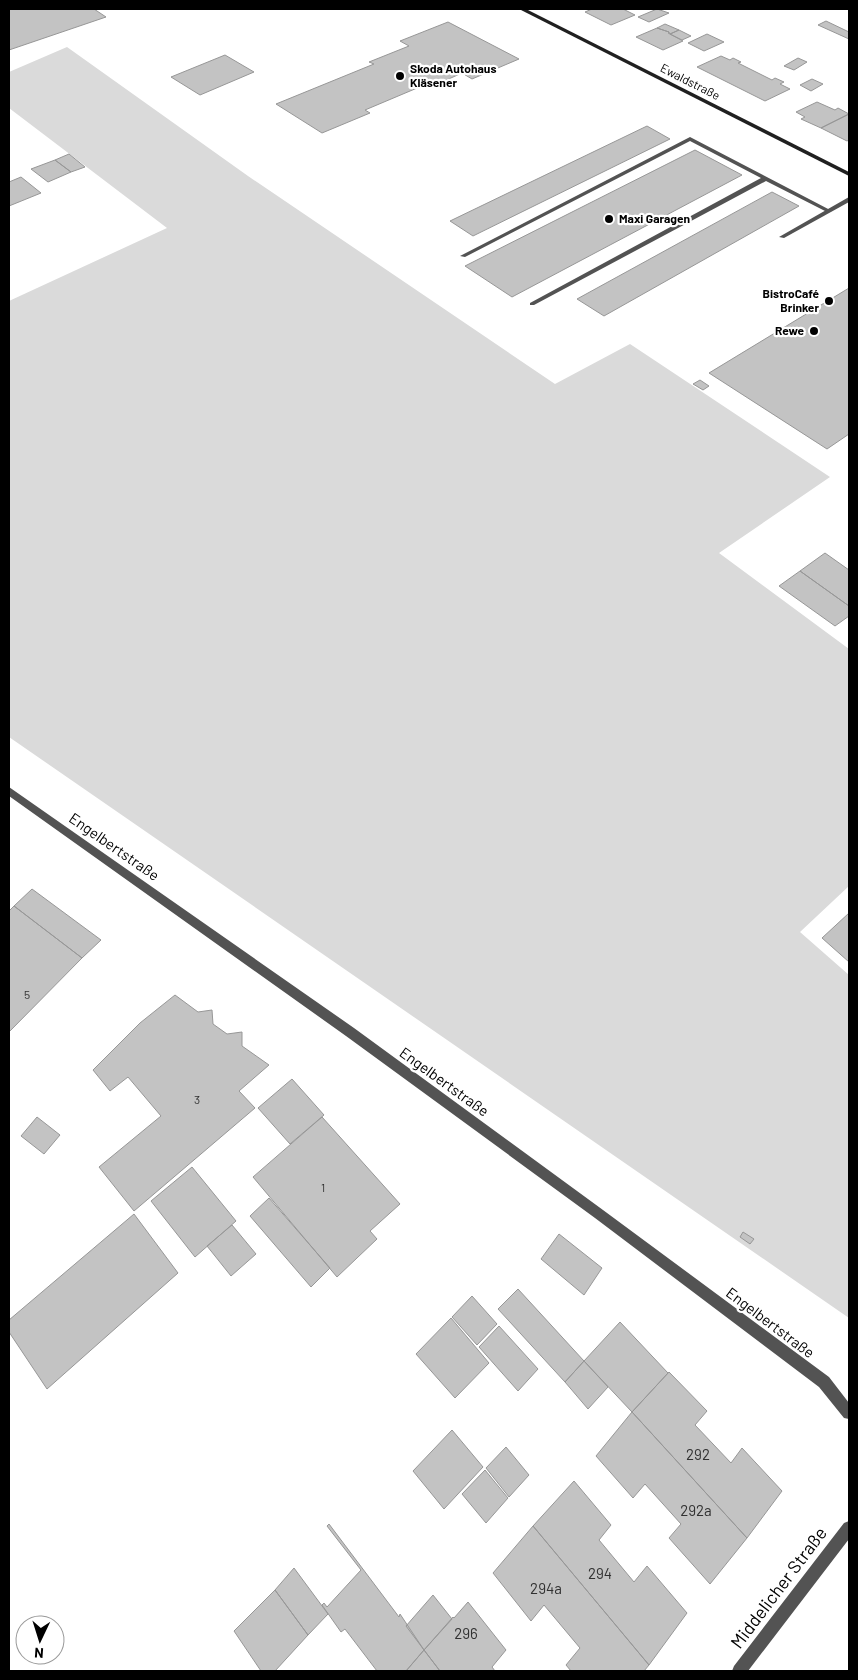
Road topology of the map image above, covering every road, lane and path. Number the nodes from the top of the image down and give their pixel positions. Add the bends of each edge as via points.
1 (522, 9) edge
2 (849, 174) edge
3 (766, 178) junction
4 (849, 199) edge
5 (829, 211) junction
6 (782, 237) dead end
7 (463, 256) dead end
8 (532, 304) dead end
9 (9, 791) edge
10 (849, 1413) edge
11 (849, 1528) edge
12 (740, 1671) edge

1 - 2 main road, Ewaldstraße
3 - 5 street
3 - 7 street via 690,139
3 - 8 street
4 - 5 street
5 - 6 street
9 - 10 street, Engelbertstraße via 350,1032 599,1214 824,1382
11 - 12 street, Middelicher Straße

